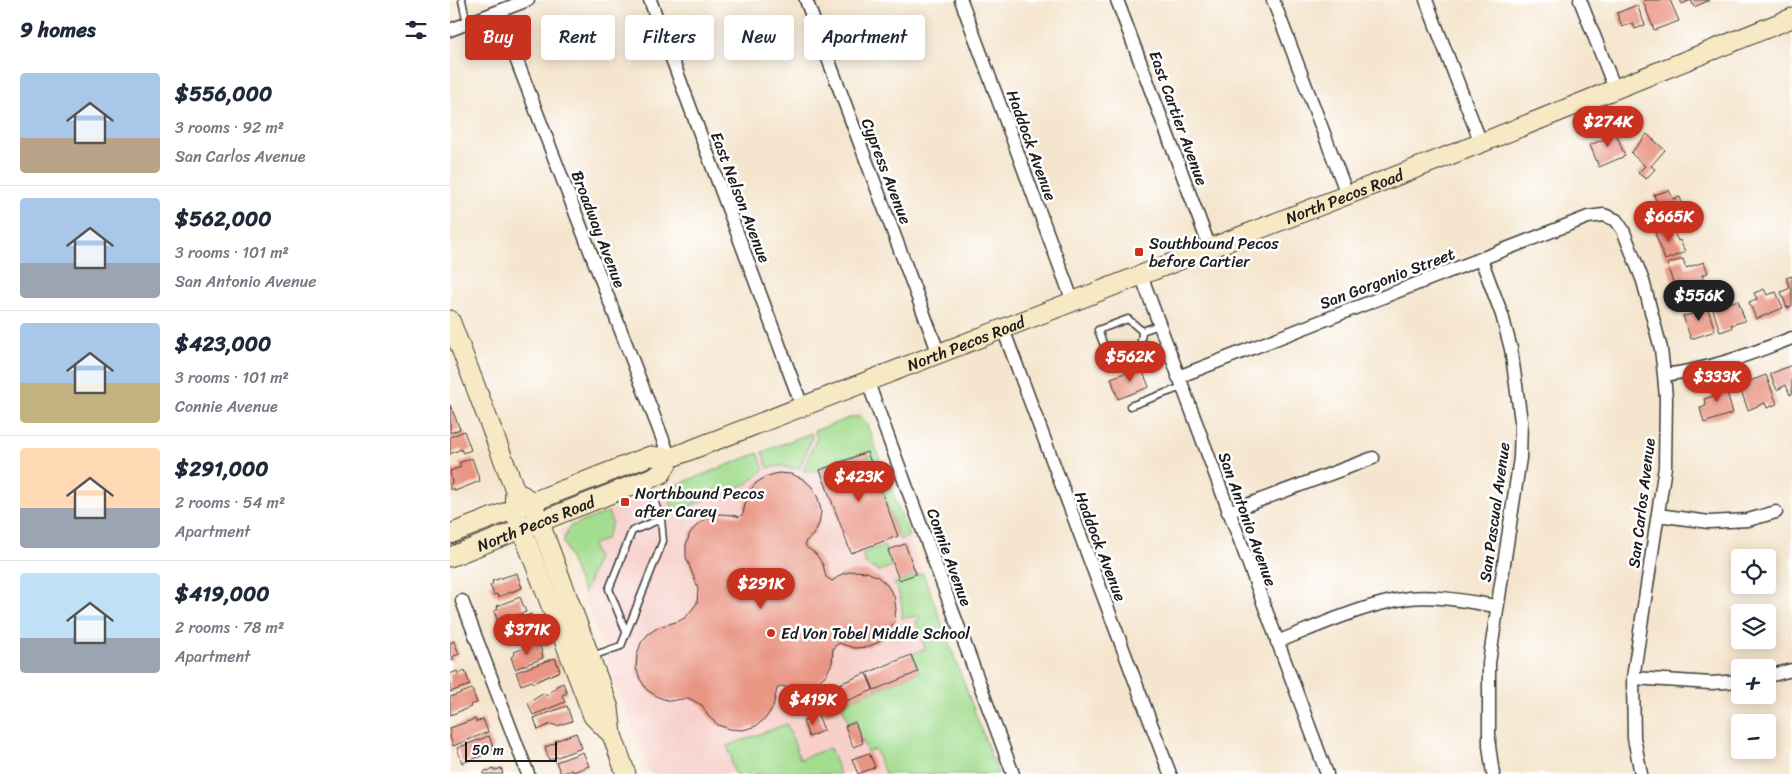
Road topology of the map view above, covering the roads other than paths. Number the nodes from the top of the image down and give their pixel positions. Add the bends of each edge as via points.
1 (462, 0) edge
2 (528, 0) edge
3 (650, 0) edge
4 (806, 0) edge
5 (961, 0) edge
6 (1117, 0) edge
7 (1273, 0) edge
8 (1426, 0) edge
9 (1580, 0) edge
10 (498, 12) junction
11 (465, 15) edge
12 (490, 15) edge
13 (1792, 18) edge
14 (465, 25) edge
15 (450, 30) edge
16 (1615, 89) junction
17 (1481, 143) junction
18 (1347, 194) junction
19 (1609, 217) joint
20 (1210, 248) junction
21 (1481, 259) junction
22 (1141, 276) junction
23 (1074, 302) junction
24 (450, 320) edge
25 (1159, 325) junction
26 (1003, 329) junction
27 (1142, 331) junction
28 (1792, 338) edge
29 (939, 354) junction
30 (1664, 375) junction
31 (867, 380) junction
32 (1180, 382) junction
33 (802, 406) junction
34 (1130, 406) dead end
35 (670, 458) junction
36 (1373, 458) dead end
37 (646, 480) junction
38 (515, 490) junction
39 (532, 502) junction
40 (514, 509) junction
41 (1228, 512) junction
42 (1776, 512) dead end
43 (1658, 515) junction
44 (661, 519) junction
45 (539, 522) junction
46 (522, 529) junction
47 (450, 534) edge
48 (450, 557) edge
49 (462, 601) dead end
50 (1497, 606) junction
51 (626, 632) junction
52 (1277, 642) junction
53 (590, 656) junction
54 (1792, 670) edge
55 (1776, 674) edge
56 (1633, 678) junction
57 (1731, 682) edge
58 (612, 735) junction
59 (528, 774) edge
60 (626, 774) edge
61 (1014, 774) edge
62 (1170, 774) edge
63 (1327, 774) edge
64 (1493, 774) edge
65 (1641, 774) edge

1 - 11 lane
2 - 10 street
3 - 33 street, East Nelson Avenue
4 - 29 street, Cypress Avenue
5 - 23 street, Haddock Avenue
6 - 20 street, East Cartier Avenue
7 - 18 street
8 - 17 street
9 - 16 street
10 - 12 street
10 - 35 street, Broadway Avenue
13 - 16 main road, North Pecos Road
14 - 15 street
16 - 17 main road, North Pecos Road
17 - 18 main road, North Pecos Road
18 - 20 main road, North Pecos Road
19 - 21 street, San Gorgonio Street via 1588,217
19 - 30 street, San Carlos Avenue via 1616,220 1623,230 1643,281
20 - 22 main road, North Pecos Road
21 - 32 street, San Gorgonio Street
21 - 50 street, San Pascual Avenue via 1511,349 1521,421 1520,458
22 - 23 main road, North Pecos Road
22 - 25 street, San Antonio Avenue
23 - 26 main road, North Pecos Road
24 - 38 main road
25 - 27 lane
25 - 32 street, San Antonio Avenue
26 - 29 main road, North Pecos Road
26 - 62 street, Haddock Avenue
27 - 27 lane via 1128,319 1098,330 1111,364 1140,350
28 - 30 street via 1739,359
29 - 31 main road, North Pecos Road
30 - 43 street, San Carlos Avenue via 1665,467
31 - 33 main road, North Pecos Road
31 - 61 street, Connie Avenue
32 - 34 lane
32 - 41 street, San Antonio Avenue
33 - 35 main road, North Pecos Road
35 - 37 main road, North Pecos Road via 661,474
35 - 39 main road, North Pecos Road via 650,456
36 - 41 street
37 - 44 lane
37 - 45 main road, North Pecos Road
38 - 39 main road
38 - 40 main road
39 - 40 main road, North Pecos Road
39 - 45 main road
40 - 46 main road
40 - 47 main road, North Pecos Road
41 - 52 street, San Antonio Avenue
42 - 43 street via 1748,520 1709,522
43 - 56 street, San Carlos Avenue
44 - 51 lane via 663,541
44 - 51 lane via 632,531 609,589
45 - 46 main road, North Pecos Road
45 - 53 main road
46 - 48 main road, North Pecos Road
46 - 58 main road via 593,716
49 - 59 street
50 - 52 street via 1443,598 1409,598 1358,611
50 - 64 street, San Pascual Avenue via 1489,663 1489,746
51 - 53 lane via 621,646
52 - 63 street, San Antonio Avenue
53 - 58 main road via 608,708
54 - 55 street
56 - 57 street
56 - 65 street, San Carlos Avenue via 1634,738
58 - 60 main road

